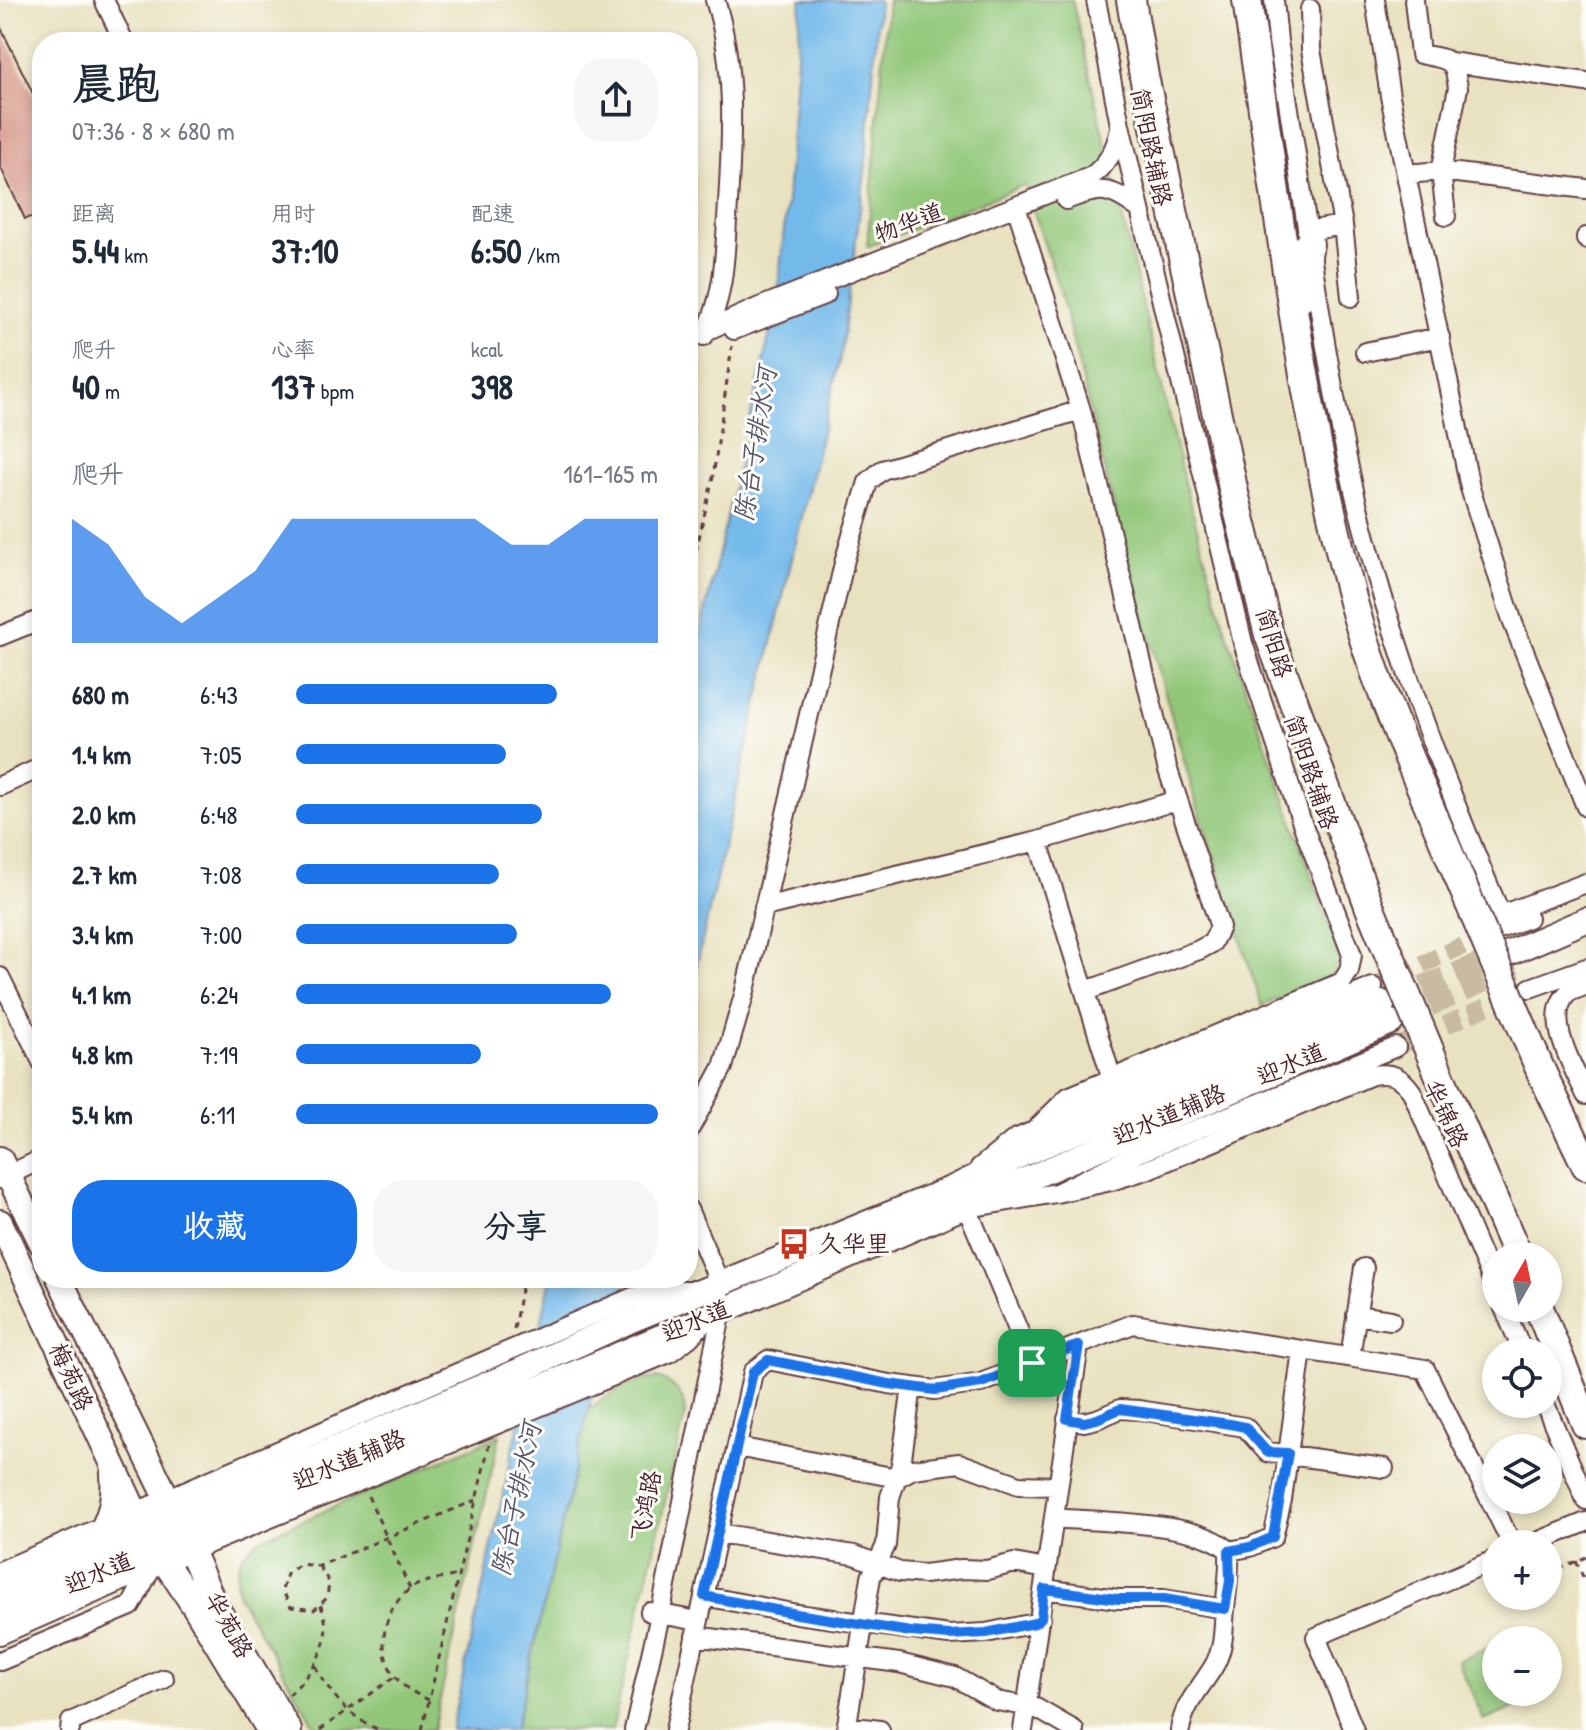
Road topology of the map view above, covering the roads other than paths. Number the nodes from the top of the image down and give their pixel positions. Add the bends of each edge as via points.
1 (97, 0) edge
2 (104, 0) edge
3 (707, 0) edge
4 (715, 0) edge
5 (1096, 0) edge
6 (1117, 0) edge
7 (1131, 0) edge
8 (1247, 0) edge
9 (1274, 0) edge
10 (1375, 0) edge
11 (1414, 0) edge
12 (1310, 9) dead end
13 (112, 32) edge
14 (119, 32) edge
15 (1450, 62) junction
16 (1144, 76) junction
17 (1586, 82) edge
18 (1317, 86) junction
19 (1286, 90) junction
20 (1120, 125) junction
21 (1441, 171) junction
22 (1406, 174) junction
23 (1586, 189) edge
24 (1139, 209) junction
25 (1018, 212) junction
26 (1446, 216) dead end
27 (1343, 225) junction
28 (1300, 244) junction
29 (1351, 297) dead end
30 (757, 315) junction
31 (698, 333) edge
32 (698, 333) edge
33 (1440, 337) junction
34 (698, 338) edge
35 (698, 338) edge
36 (1365, 352) dead end
37 (1081, 410) junction
38 (32, 623) edge
39 (32, 634) edge
40 (0, 636) edge
41 (0, 647) edge
42 (32, 772) edge
43 (0, 786) edge
44 (1178, 800) junction
45 (1586, 807) edge
46 (1038, 841) junction
47 (1586, 883) edge
48 (1586, 895) edge
49 (764, 907) junction
50 (1586, 920) edge
51 (1500, 922) junction
52 (1586, 938) edge
53 (1586, 968) edge
54 (0, 977) edge
55 (1586, 985) edge
56 (1530, 988) tunnel mouth
57 (1086, 991) junction
58 (1382, 1004) joint
59 (32, 1042) edge
60 (1396, 1047) tunnel mouth
61 (1112, 1079) junction
62 (1586, 1095) edge
63 (698, 1113) edge
64 (1033, 1132) junction
65 (32, 1162) edge
66 (1586, 1165) edge
67 (3, 1171) edge
68 (1056, 1193) junction
69 (959, 1202) junction
70 (0, 1222) edge
71 (32, 1225) edge
72 (698, 1241) edge
73 (1512, 1242) edge
74 (698, 1255) edge
75 (1482, 1256) edge
76 (1364, 1268) dead end
77 (64, 1288) edge
78 (713, 1288) junction
79 (715, 1314) junction
80 (1356, 1315) junction
81 (1391, 1320) dead end
82 (1545, 1322) edge
83 (1079, 1345) junction
84 (1302, 1350) junction
85 (516, 1356) junction
86 (1350, 1357) junction
87 (1032, 1363) junction
88 (912, 1387) junction
89 (517, 1406) junction
90 (1551, 1418) edge
91 (1067, 1419) junction
92 (1586, 1424) edge
93 (737, 1447) junction
94 (144, 1452) junction
95 (1288, 1453) junction
96 (111, 1461) junction
97 (1384, 1468) dead end
98 (897, 1478) junction
99 (1058, 1486) junction
100 (1586, 1500) edge
101 (238, 1502) junction
102 (1054, 1518) junction
103 (1586, 1522) edge
104 (161, 1524) junction
105 (104, 1527) junction
106 (1505, 1530) edge
107 (1562, 1532) edge
108 (718, 1533) junction
109 (1229, 1551) junction
110 (877, 1562) junction
111 (1482, 1565) edge
112 (89, 1566) junction
113 (1046, 1569) junction
114 (0, 1571) edge
115 (1044, 1589) junction
116 (0, 1591) edge
117 (704, 1596) junction
118 (1225, 1609) junction
119 (655, 1614) junction
120 (0, 1616) edge
121 (1041, 1618) junction
122 (864, 1625) junction
123 (697, 1629) junction
124 (0, 1635) edge
125 (856, 1658) junction
126 (0, 1661) edge
127 (164, 1679) dead end
128 (1027, 1707) junction
129 (273, 1719) edge
130 (846, 1728) edge
131 (681, 1729) edge
132 (70, 1730) edge
133 (289, 1730) edge
134 (622, 1730) edge
135 (634, 1730) edge
136 (880, 1730) edge
137 (1023, 1730) edge
138 (1074, 1730) edge
139 (1180, 1730) edge
140 (1354, 1730) edge

1 - 13 street
2 - 14 street
3 - 31 street via 721,73 723,179 714,277
4 - 32 street via 727,52 731,161 721,283
5 - 20 street, 简阳路辅路
6 - 16 highway
7 - 16 highway, 简阳路
8 - 28 highway
9 - 19 street
10 - 22 street
11 - 15 street via 1420,54
12 - 18 street
15 - 17 street
15 - 21 street via 1458,88
16 - 73 highway, 简阳路, bridge via 1269,635 1370,908
18 - 19 street
18 - 27 street
19 - 28 street
20 - 24 street, 简阳路辅路
20 - 25 street, 物华道 via 1098,172
21 - 22 street
21 - 23 street
21 - 26 street
22 - 33 street
24 - 25 street, 物华道 via 1114,192 1099,190
24 - 61 street, 简阳路辅路 via 1243,643 1352,955 1342,982 1326,991
25 - 30 street, 物华道
25 - 37 street
27 - 28 street
27 - 29 street
28 - 51 street via 1384,602
28 - 66 highway, bridge via 1295,324 1354,604 1457,873
30 - 34 street, 物华道
30 - 35 street, 物华道 via 733,331
33 - 36 street
33 - 45 street via 1470,488 1513,623
37 - 44 street
37 - 49 street via 882,470 868,482 845,559
38 - 40 street
39 - 41 street
42 - 43 street
44 - 46 street
44 - 57 street via 1220,927 1212,943 1199,950
46 - 49 street
46 - 57 street
47 - 51 street
48 - 51 street
49 - 63 street via 723,1067
50 - 52 main road via 1512,959
53 - 56 street
54 - 59 street
55 - 62 street via 1569,993 1558,1015 1559,1031
57 - 61 street
58 - 64 street, 迎水道辅路
58 - 69 main road, 迎水道
60 - 68 street, 迎水道辅路 via 1136,1154
61 - 64 street, 简阳路辅路 via 1068,1097
64 - 69 street, 迎水道辅路 via 1015,1139
65 - 67 street
67 - 71 main road
68 - 69 street, 迎水道辅路
68 - 75 street, 华锦路 via 1146,1170 1372,1075 1390,1074 1412,1092
69 - 78 main road, 迎水道
69 - 79 main road, 迎水道
69 - 87 street
70 - 96 main road, 梅苑路
72 - 78 street
74 - 78 street
76 - 80 street
77 - 94 main road, 梅苑路
78 - 79 street, 飞鸿路
78 - 85 main road, 迎水道 via 628,1310
79 - 89 main road, 迎水道 via 622,1362
79 - 119 street, 飞鸿路
80 - 81 street
80 - 86 street
82 - 92 highway
83 - 84 street via 1133,1324
83 - 87 street
83 - 91 street
84 - 86 street
84 - 95 street
85 - 101 main road, 迎水道
85 - 104 street, 迎水道辅路
86 - 106 street via 1425,1369
87 - 88 street via 981,1383 935,1390
88 - 93 street via 768,1360 753,1372
88 - 98 street
89 - 101 main road, 迎水道
89 - 104 street, 迎水道辅路 via 494,1425 361,1481
90 - 100 street
91 - 95 street via 1084,1422 1120,1409 1230,1424 1245,1427 1267,1452
91 - 99 street
93 - 98 street
93 - 108 street
94 - 104 main road
94 - 104 main road via 160,1473
95 - 97 street
95 - 109 street via 1273,1537
96 - 104 main road, 梅苑路
96 - 105 main road via 114,1495
98 - 99 street via 913,1469 959,1463 1019,1485
98 - 110 street via 886,1545
99 - 102 street
101 - 104 main road, 迎水道
102 - 109 street via 1161,1526 1221,1542
102 - 113 street
103 - 107 street
104 - 105 street, 迎水道辅路
104 - 112 main road, 迎水道
104 - 124 street, 迎水道辅路
104 - 126 street via 131,1606
104 - 129 main road, 华苑路 via 196,1609
105 - 112 main road
105 - 114 street, 迎水道辅路
108 - 110 street
108 - 117 street
109 - 118 street
110 - 113 street via 924,1574 1014,1563
110 - 122 street
111 - 140 street via 1316,1637
112 - 116 main road, 迎水道
112 - 120 main road, 迎水道
113 - 115 street
115 - 118 street
115 - 121 street
117 - 122 street
117 - 123 street
118 - 139 street via 1216,1662 1183,1711
119 - 123 street
119 - 134 street, 飞鸿路
119 - 135 street, 飞鸿路
121 - 122 street via 986,1633 949,1635
121 - 128 street
122 - 125 street
123 - 125 street
123 - 131 street
125 - 128 street via 955,1677 997,1701
125 - 130 street
127 - 132 street via 71,1722
128 - 137 street
128 - 138 street
129 - 133 main road, 华苑路
130 - 136 street

